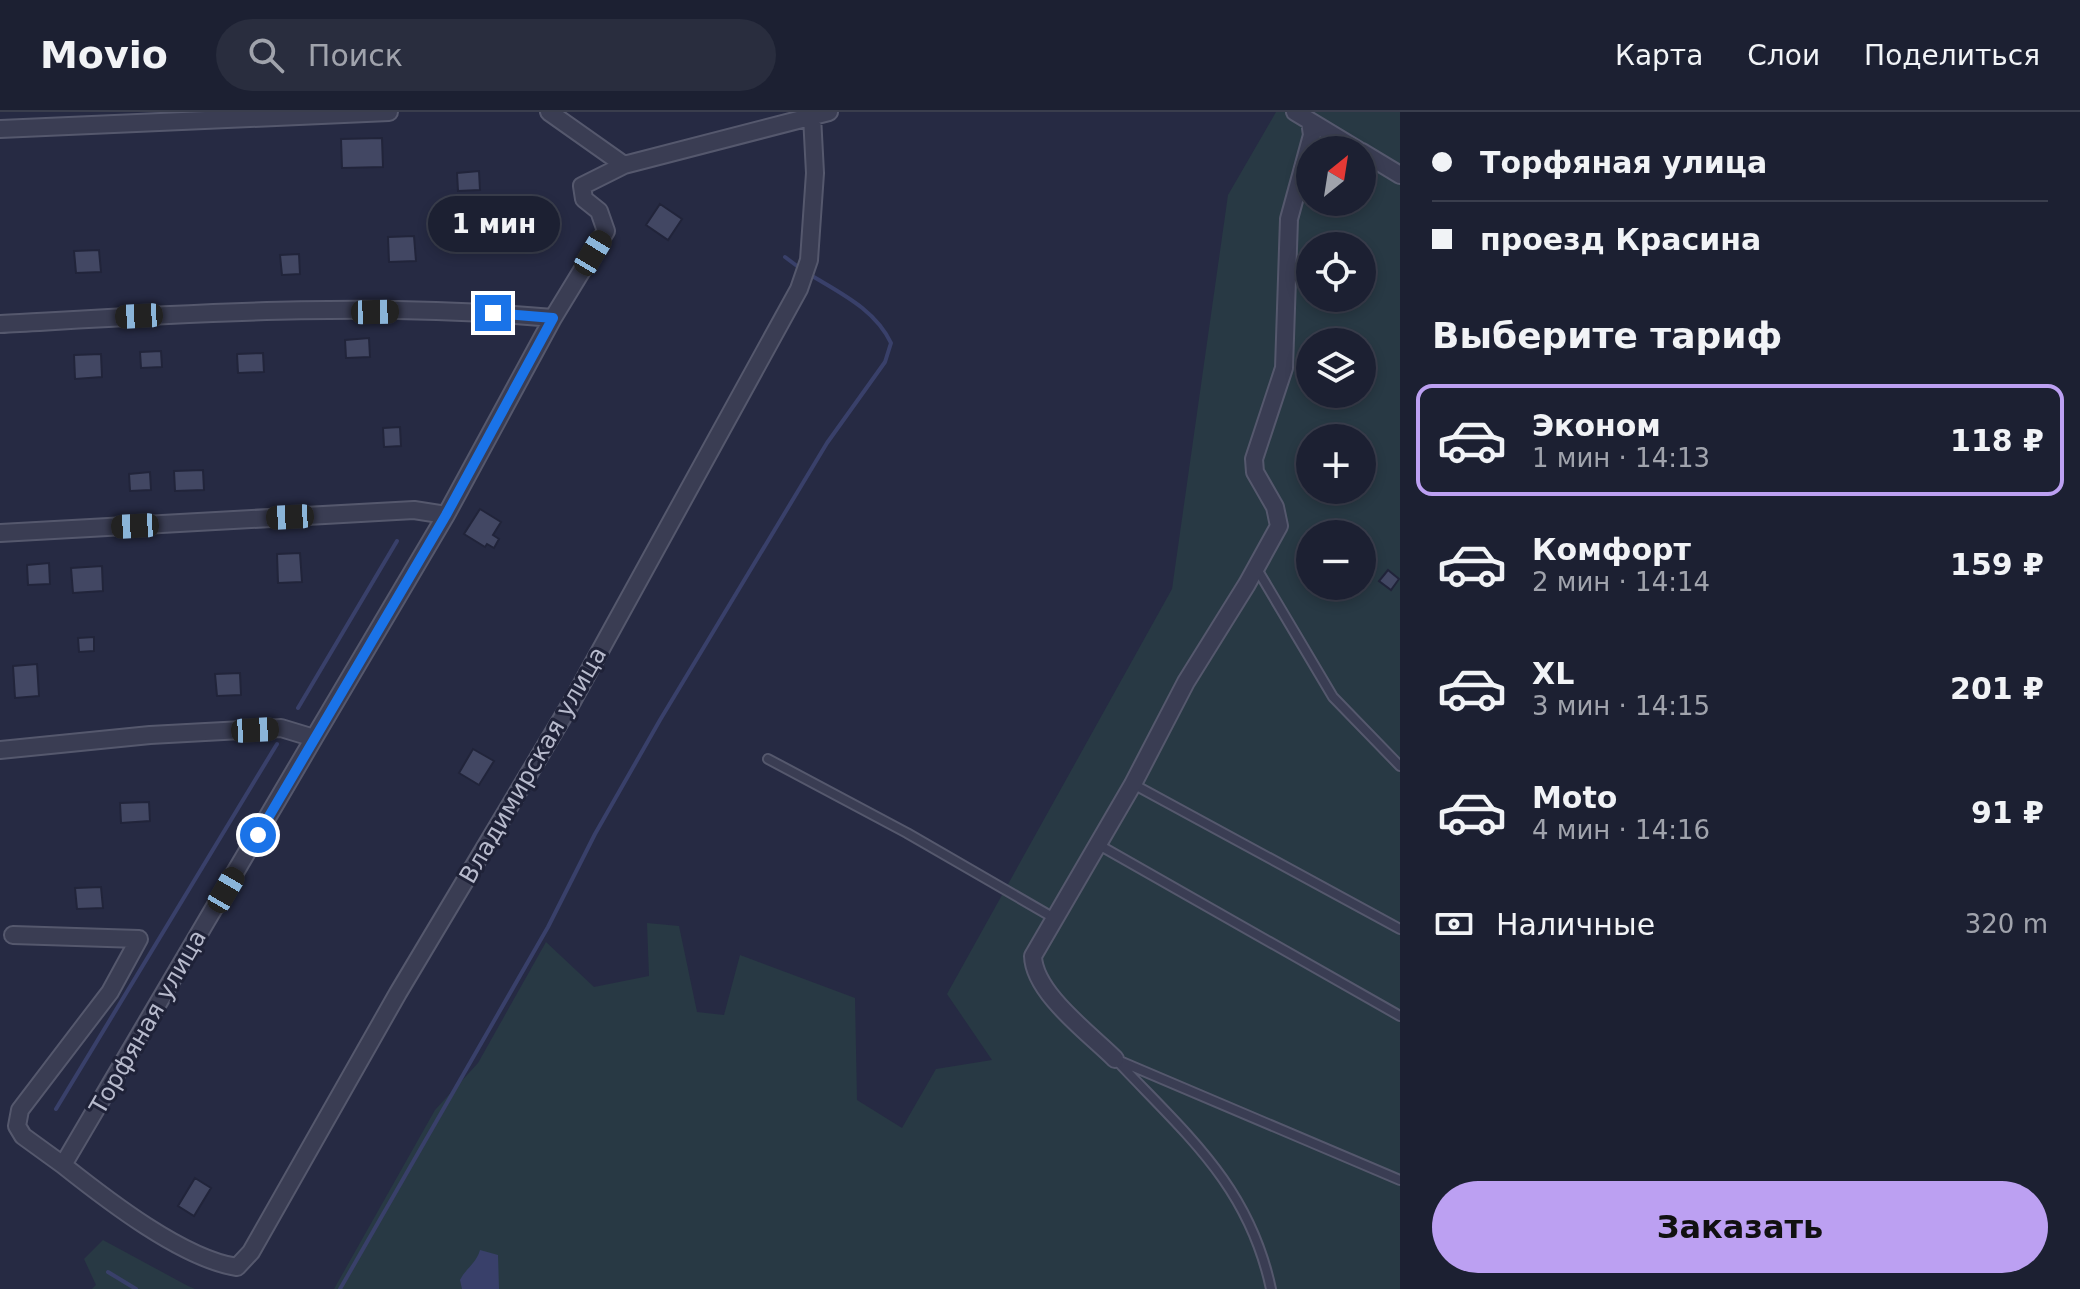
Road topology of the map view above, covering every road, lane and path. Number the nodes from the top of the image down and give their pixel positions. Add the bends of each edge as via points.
1 (389, 112) edge
2 (549, 112) edge
3 (820, 114) edge
4 (1303, 116) edge
5 (0, 129) edge
6 (1336, 136) edge
7 (1376, 161) edge
8 (624, 165) junction
9 (1400, 175) edge
10 (553, 318) junction
11 (0, 324) edge
12 (446, 515) junction
13 (0, 533) edge
14 (1256, 569) junction
15 (314, 738) junction
16 (0, 750) edge
17 (768, 759) dead end
18 (1400, 766) edge
19 (1133, 784) junction
20 (1099, 845) junction
21 (1054, 918) junction
22 (1400, 929) edge
23 (13, 935) dead end
24 (1400, 1016) edge
25 (1115, 1059) junction
26 (63, 1165) junction
27 (1400, 1180) edge
28 (1271, 1289) edge

1 - 5 street
2 - 8 street
3 - 8 street
3 - 26 street, Владимирская улица via 807,273 573,700 251,1252 237,1267 217,1264 115,1207
4 - 6 street
4 - 14 street via 1312,135 1289,219 1284,368 1254,459 1279,526
7 - 9 street
8 - 10 street, Торфяная улица via 582,186 584,199 599,211 606,231
10 - 11 street via 464,310
10 - 12 street, Торфяная улица
12 - 13 street via 414,510
12 - 15 street, Торфяная улица
14 - 18 lane via 1333,697
14 - 19 street via 1186,682
15 - 16 street via 281,728
15 - 26 street, Торфяная улица
17 - 21 lane
19 - 20 street
19 - 22 lane
20 - 21 street
20 - 24 lane
21 - 25 street via 1033,956 1033,972
23 - 26 street via 139,939 110,992 20,1110 17,1126 23,1136
25 - 27 lane
25 - 28 lane via 1232,1188 1246,1213

